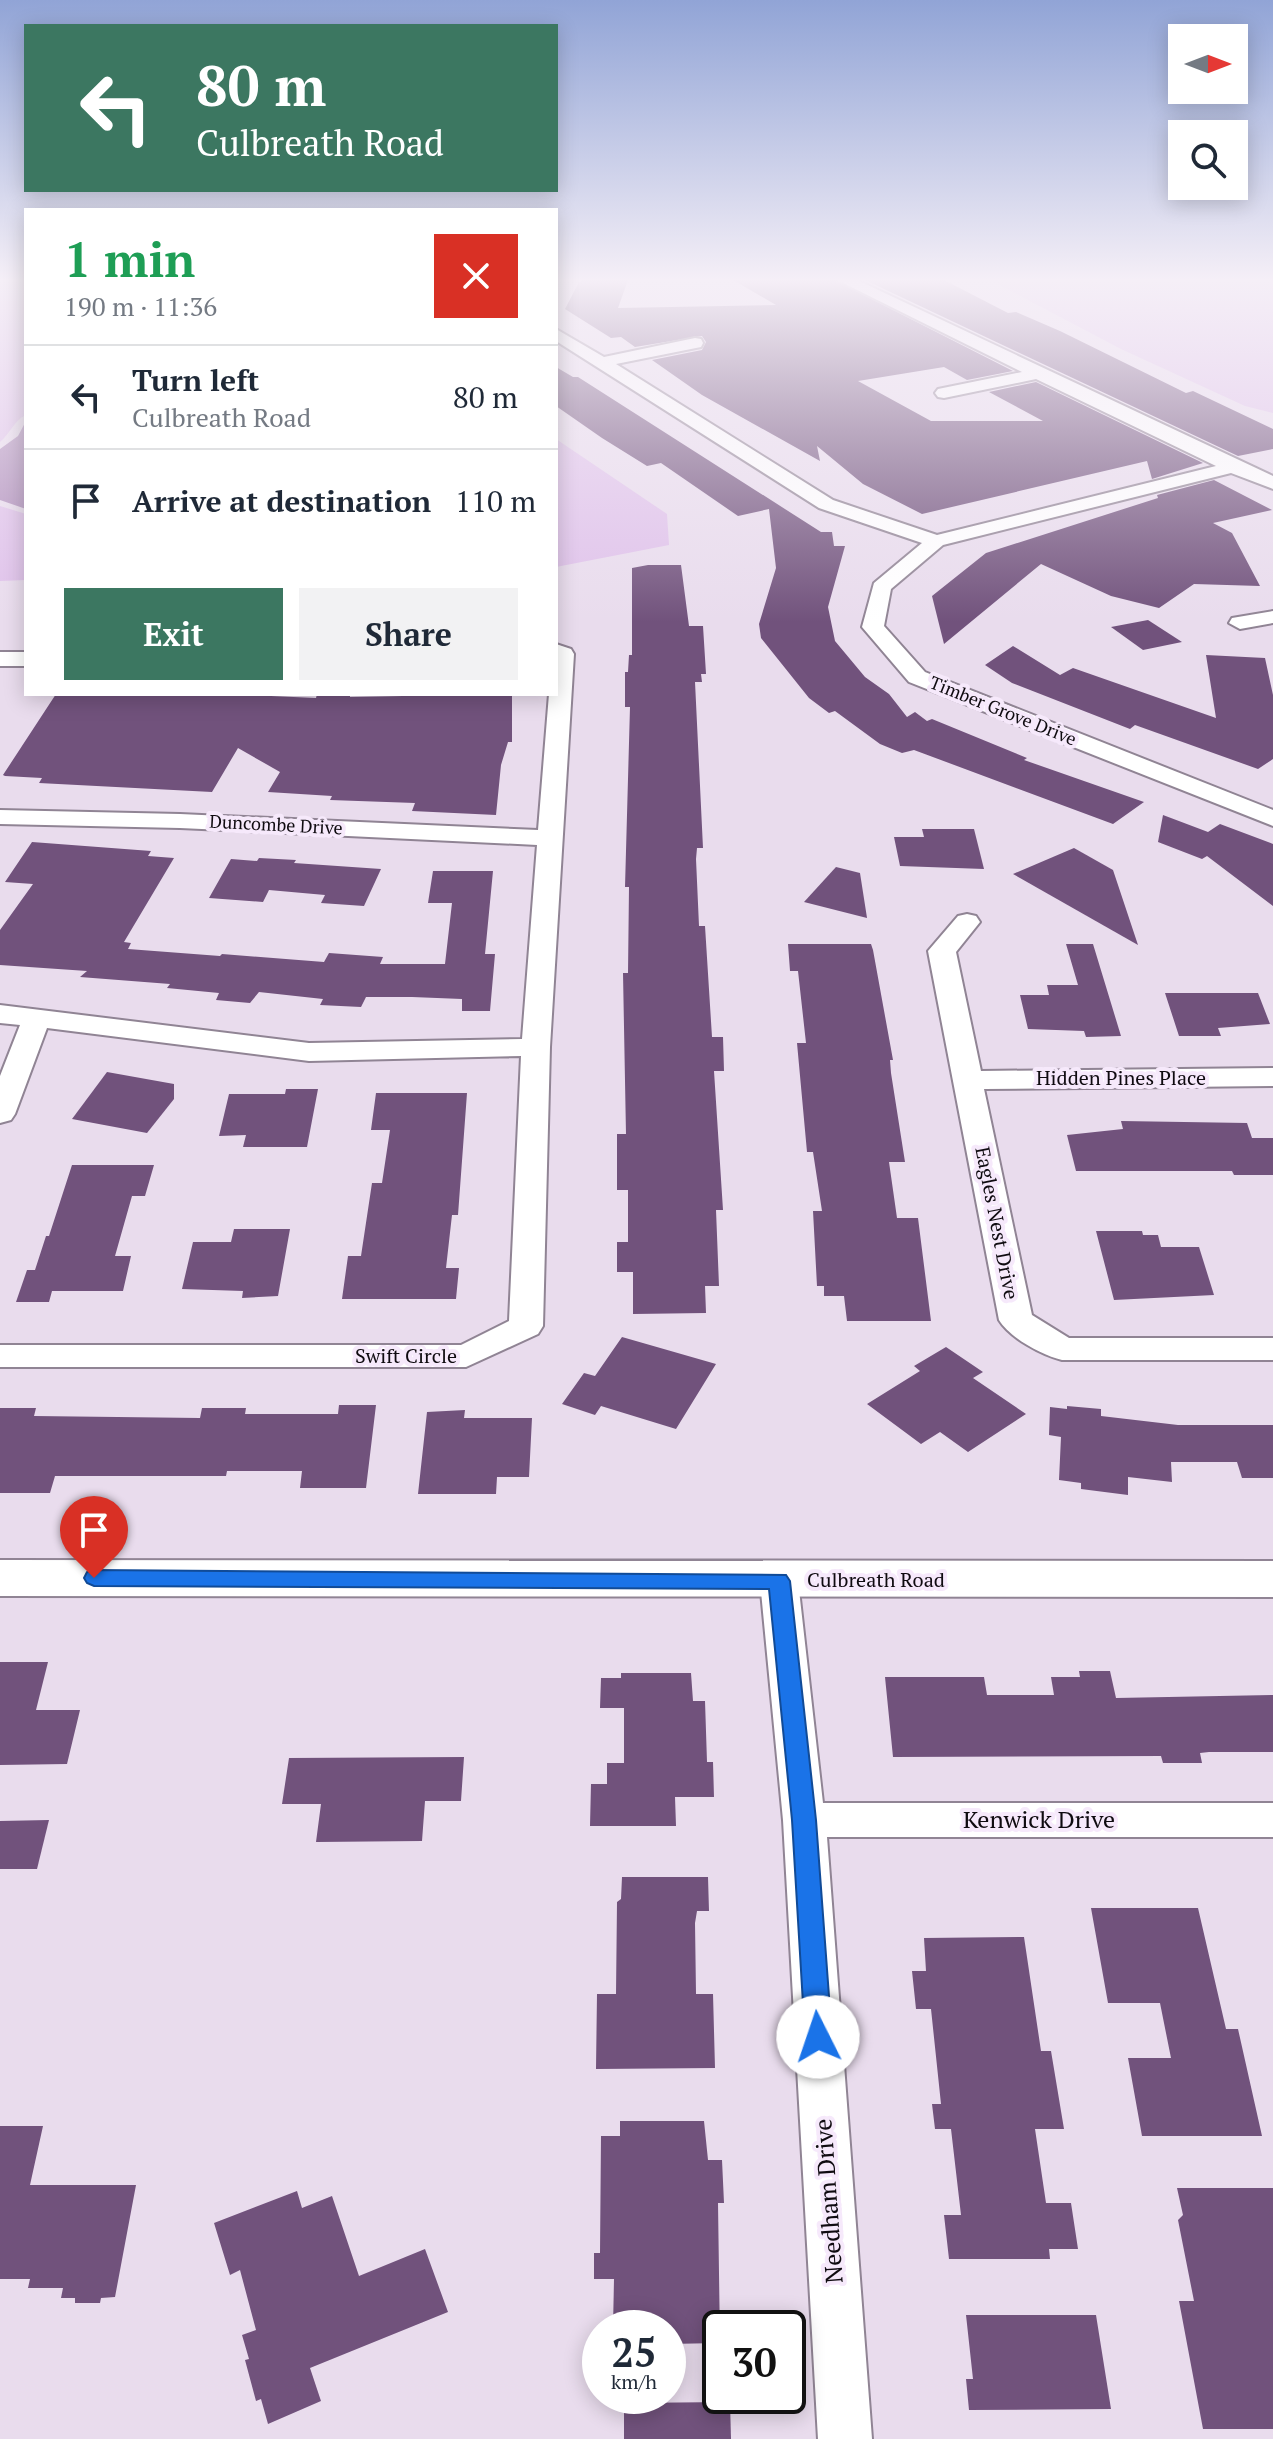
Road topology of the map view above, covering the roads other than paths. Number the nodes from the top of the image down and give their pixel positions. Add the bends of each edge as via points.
1 (653, 394) edge
2 (1078, 394) edge
3 (1233, 467) junction
4 (1273, 483) edge
5 (936, 541) junction
6 (1273, 617) edge
7 (1240, 623) dead end
8 (558, 652) edge
9 (0, 659) edge
10 (24, 659) edge
11 (0, 817) edge
12 (1273, 819) edge
13 (552, 838) junction
14 (967, 922) dead end
15 (0, 1014) edge
16 (37, 1018) junction
17 (536, 1047) junction
18 (1273, 1077) edge
19 (968, 1080) junction
20 (0, 1114) edge
21 (1273, 1349) edge
22 (0, 1356) edge
23 (0, 1578) edge
24 (1273, 1579) edge
25 (779, 1581) junction
26 (804, 1820) junction
27 (1273, 1820) edge
28 (845, 2439) edge

1 - 5 street via 826,504
2 - 3 street
3 - 4 street
3 - 5 street, Timber Grove Drive
5 - 12 street, Timber Grove Drive via 881,587 873,627 917,677
6 - 7 street
8 - 13 street, Swift Circle via 563,654
9 - 10 street
11 - 13 street, Duncombe Drive
13 - 17 street, Swift Circle
14 - 19 street, Eagles Nest Drive via 942,951
15 - 16 street
16 - 17 street via 309,1052
16 - 20 street
17 - 22 street, Swift Circle via 526,1326 466,1356
18 - 19 street, Hidden Pines Place
19 - 21 street, Eagles Nest Drive via 1016,1320 1062,1349
23 - 25 street, Culbreath Road
24 - 25 street, Culbreath Road
25 - 26 street, Needham Drive
26 - 27 street, Kenwick Drive
26 - 28 street, Needham Drive

